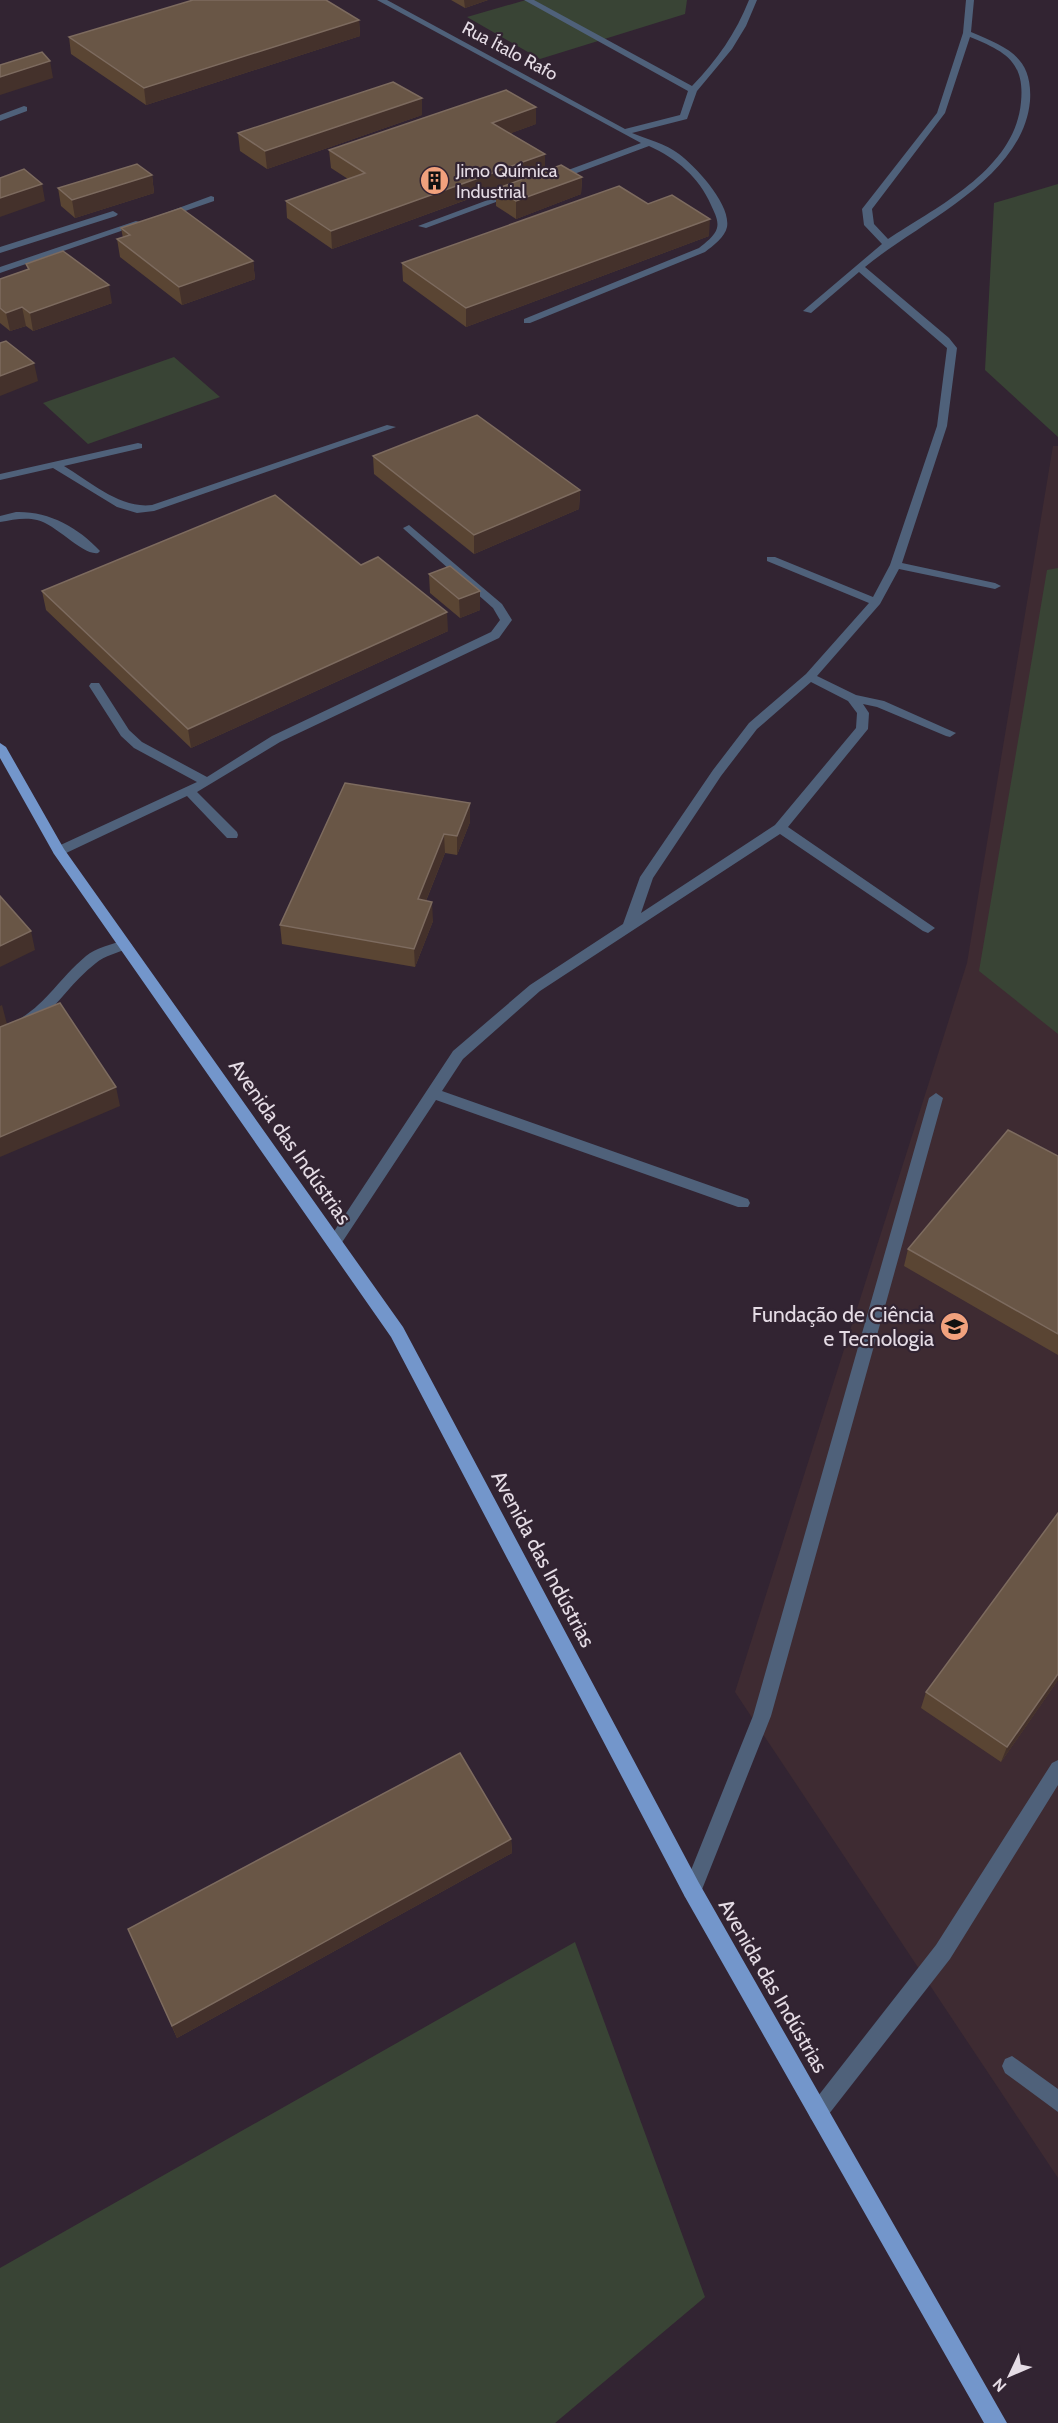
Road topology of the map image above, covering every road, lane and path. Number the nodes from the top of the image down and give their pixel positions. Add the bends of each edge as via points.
1 (381, 0) edge
2 (528, 0) edge
3 (753, 0) edge
4 (970, 0) edge
5 (967, 33) junction
6 (693, 90) junction
7 (24, 109) dead end
8 (0, 118) edge
9 (624, 132) junction
10 (650, 143) junction
11 (542, 183) edge
12 (521, 191) edge
13 (211, 199) dead end
14 (113, 214) dead end
15 (423, 226) dead end
16 (887, 244) junction
17 (0, 250) edge
18 (859, 267) junction
19 (0, 270) edge
20 (808, 311) dead end
21 (527, 321) dead end
22 (391, 427) dead end
23 (138, 446) dead end
24 (55, 465) junction
25 (0, 477) edge
26 (0, 519) edge
27 (409, 528) dead end
28 (94, 551) dead end
29 (771, 560) dead end
30 (896, 565) junction
31 (995, 586) dead end
32 (876, 602) junction
33 (810, 677) junction
34 (94, 686) dead end
35 (852, 698) junction
36 (950, 733) dead end
37 (0, 747) edge
38 (207, 782) junction
39 (189, 791) junction
40 (780, 828) junction
41 (232, 835) dead end
42 (59, 851) junction
43 (630, 924) junction
44 (928, 928) dead end
45 (125, 945) junction
46 (0, 1035) edge
47 (431, 1093) junction
48 (936, 1098) dead end
49 (743, 1203) dead end
50 (334, 1243) junction
51 (1058, 1769) edge
52 (692, 1890) junction
53 (1012, 2066) dead end
54 (1058, 2102) edge
55 (818, 2112) junction
56 (996, 2423) edge

1 - 9 street, Rua Ítalo Rafo
2 - 6 street
3 - 6 street via 745,22 716,68
4 - 5 street
5 - 16 street via 941,113 867,209 869,225
5 - 16 street via 1003,49 1024,71 1024,122 1017,139 999,161 955,198
6 - 9 street via 684,117
7 - 8 street
9 - 10 street, Rua Ítalo Rafo
10 - 11 street
10 - 21 street, Rua Ítalo Rafo via 675,155 706,185 721,217 722,228 715,239 702,250 650,273
12 - 15 street
13 - 19 street
14 - 17 street
16 - 18 street
18 - 20 street
18 - 30 street via 952,348 942,426
22 - 24 street via 154,508 137,510
23 - 24 street
24 - 25 street
26 - 28 street via 19,514 48,518
27 - 38 street via 498,606 506,620 495,635 276,739
29 - 32 street
30 - 31 street
30 - 32 street
32 - 33 street
33 - 35 street
33 - 43 street via 753,726 717,773 647,877
34 - 38 street via 125,733 138,745
35 - 36 street via 880,704
35 - 40 street via 863,712 862,729
37 - 42 main road, Avenida das Indústrias
38 - 39 street
39 - 41 street
39 - 42 street
40 - 43 street
40 - 44 street
42 - 45 main road, Avenida das Indústrias
43 - 47 street via 535,988 458,1055
45 - 46 street via 92,958 43,1011
45 - 50 main road, Avenida das Indústrias
47 - 49 street
47 - 50 street
48 - 52 street via 762,1716
50 - 52 main road, Avenida das Indústrias via 397,1332
51 - 55 street via 943,1952
52 - 55 main road, Avenida das Indústrias
53 - 54 street
55 - 56 main road, Avenida das Indústrias

